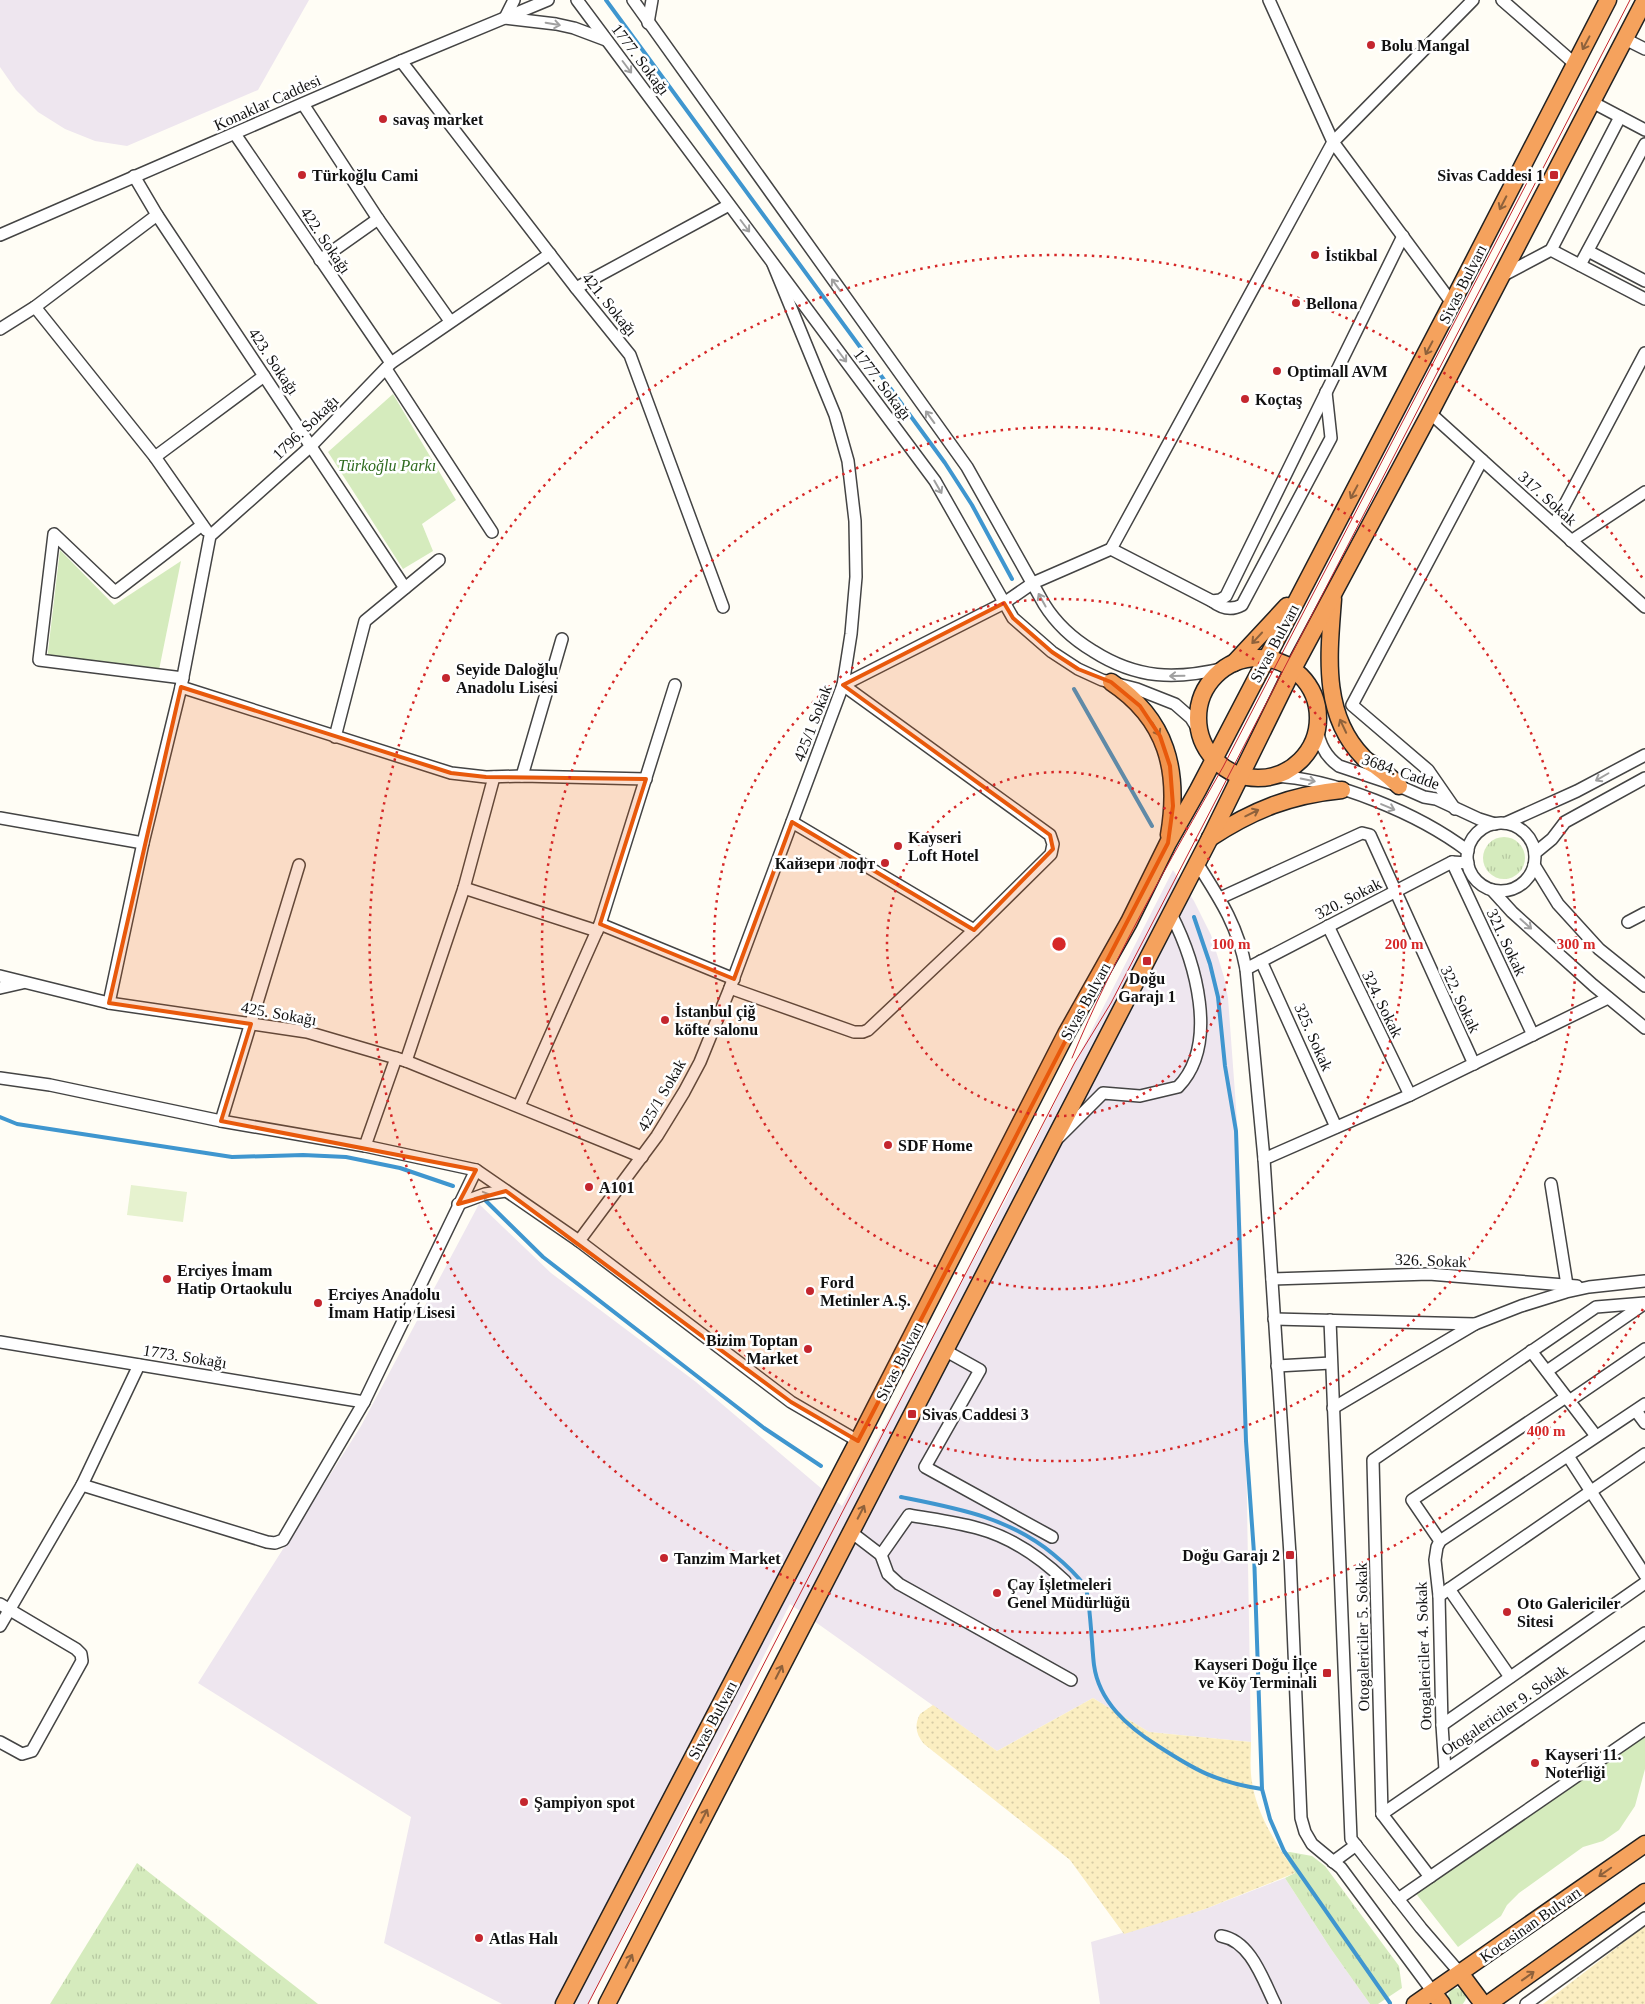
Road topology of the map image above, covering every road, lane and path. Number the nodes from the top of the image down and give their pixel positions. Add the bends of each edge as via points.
1 (514, 0) edge
2 (548, 0) edge
3 (577, 0) edge
4 (633, 0) edge
5 (652, 0) edge
6 (1270, 0) edge
7 (1472, 0) edge
8 (1502, 0) edge
9 (1608, 0) edge
10 (1645, 0) edge
11 (505, 18) junction
12 (648, 23) junction
13 (1624, 39) junction
14 (608, 41) junction
15 (1645, 49) edge
16 (401, 61) junction
17 (1575, 64) junction
18 (1592, 102) junction
19 (303, 104) junction
20 (1620, 117) junction
21 (1645, 130) edge
22 (235, 134) junction
23 (1332, 142) junction
24 (1645, 144) edge
25 (134, 176) junction
26 (729, 205) junction
27 (157, 215) junction
28 (378, 219) junction
29 (0, 235) edge
30 (1403, 236) junction
31 (1551, 250) junction
32 (1588, 251) junction
33 (550, 254) junction
34 (320, 260) junction
35 (773, 264) junction
36 (1580, 265) junction
37 (1501, 277) junction
38 (1645, 280) edge
39 (576, 288) junction
40 (1645, 300) edge
41 (1452, 304) junction
42 (35, 306) junction
43 (450, 321) junction
44 (0, 329) edge
45 (1645, 354) edge
46 (388, 366) junction
47 (264, 376) junction
48 (1326, 392) junction
49 (1430, 413) junction
50 (311, 446) junction
51 (155, 457) junction
52 (1482, 460) junction
53 (1645, 492) edge
54 (202, 525) junction
55 (1554, 525) junction
56 (492, 532) dead end
57 (210, 536) junction
58 (1571, 540) junction
59 (1111, 549) junction
60 (439, 560) dead end
61 (1033, 583) junction
62 (405, 588) junction
63 (1302, 590) junction
64 (1334, 593) junction
65 (1212, 601) junction
66 (1004, 603) junction
67 (723, 606) dead end
68 (1645, 608) edge
69 (562, 640) dead end
70 (1266, 659) junction
71 (1230, 665) junction
72 (1293, 669) junction
73 (182, 682) junction
74 (1111, 682) junction
75 (675, 685) dead end
76 (843, 685) junction
77 (1316, 728) junction
78 (1199, 731) junction
79 (335, 737) junction
80 (1645, 755) edge
81 (1214, 758) junction
82 (1241, 775) junction
83 (522, 776) junction
84 (1272, 776) junction
85 (494, 777) junction
86 (1645, 778) edge
87 (646, 779) junction
88 (1399, 786) junction
89 (1342, 790) junction
90 (1455, 809) junction
91 (0, 818) edge
92 (792, 822) junction
93 (1501, 824) junction
94 (1210, 838) junction
95 (143, 843) junction
96 (1168, 843) junction
97 (1468, 857) junction
98 (1535, 859) junction
99 (1452, 862) junction
100 (1197, 863) junction
101 (299, 865) dead end
102 (464, 888) junction
103 (1492, 890) junction
104 (1394, 892) junction
105 (1220, 898) junction
106 (1645, 913) edge
107 (1171, 914) junction
108 (1628, 922) dead end
109 (1328, 926) junction
110 (599, 928) junction
111 (974, 930) junction
112 (1262, 961) junction
113 (1246, 969) junction
114 (0, 976) edge
115 (26, 982) junction
116 (732, 984) junction
117 (1645, 986) edge
118 (0, 988) edge
119 (1608, 998) junction
120 (109, 1003) junction
121 (251, 1024) junction
122 (1645, 1028) edge
123 (1533, 1035) junction
124 (401, 1060) junction
125 (1474, 1064) junction
126 (0, 1078) edge
127 (1410, 1095) junction
128 (519, 1106) junction
129 (222, 1121) junction
130 (1336, 1127) junction
131 (1052, 1144) junction
132 (365, 1146) junction
133 (642, 1157) junction
134 (1264, 1158) junction
135 (476, 1170) junction
136 (1552, 1184) dead end
137 (506, 1191) junction
138 (458, 1204) junction
139 (579, 1241) junction
140 (1272, 1279) junction
141 (1645, 1281) edge
142 (1567, 1285) junction
143 (1589, 1287) junction
144 (1274, 1319) junction
145 (1330, 1320) junction
146 (1475, 1324) junction
147 (0, 1342) edge
148 (1645, 1349) edge
149 (946, 1351) junction
150 (1532, 1351) junction
151 (1332, 1363) junction
152 (139, 1365) junction
153 (1277, 1366) junction
154 (1547, 1371) junction
155 (1568, 1399) junction
156 (364, 1402) junction
157 (1640, 1407) edge
158 (1333, 1408) junction
159 (1645, 1423) edge
160 (1596, 1436) junction
161 (858, 1441) junction
162 (1645, 1454) edge
163 (1568, 1456) junction
164 (82, 1485) junction
165 (1591, 1491) junction
166 (851, 1532) junction
167 (1052, 1537) dead end
168 (1440, 1542) junction
169 (882, 1555) junction
170 (1645, 1575) edge
171 (1065, 1581) dead end
172 (1645, 1583) edge
173 (1444, 1592) junction
174 (5, 1607) edge
175 (0, 1626) edge
176 (1645, 1633) edge
177 (1510, 1677) junction
178 (1070, 1680) dead end
179 (1442, 1726) junction
180 (1645, 1728) edge
181 (0, 1742) edge
182 (1445, 1770) junction
183 (1382, 1814) junction
184 (1645, 1844) edge
185 (1356, 1845) junction
186 (1333, 1862) junction
187 (1430, 1877) junction
188 (1645, 1892) edge
189 (1398, 1899) junction
190 (1645, 1918) edge
191 (1221, 1936) dead end
192 (1460, 1973) junction
193 (1438, 1998) edge
194 (564, 2004) edge
195 (607, 2004) edge
196 (1275, 2004) edge
197 (1415, 2004) edge
198 (1484, 2004) edge
199 (1488, 2004) edge
200 (1526, 2004) edge

1 - 11 street
2 - 11 street, Konaklar Caddesi
3 - 14 street, 1777. Sokağı
4 - 12 street, 1777. Sokağı
5 - 12 street
6 - 23 street
7 - 23 street
8 - 17 street
9 -> 17 highway, Sivas Bulvarı
10 - 13 highway, Sivas Bulvarı
11 -> 14 street via 556,24
11 - 16 street, Konaklar Caddesi
61 -> 12 street, 1777. Sokağı via 967,467
13 - 15 street
13 - 18 highway, Sivas Bulvarı
14 -> 26 street, 1777. Sokağı
16 - 19 street, Konaklar Caddesi
16 - 33 street, 421. Sokağı
17 -> 41 highway, Sivas Bulvarı
18 - 20 street
18 - 37 highway, Sivas Bulvarı
19 - 22 street, Konaklar Caddesi
19 - 28 street
20 - 21 street
20 - 31 street
22 - 25 street, Konaklar Caddesi
22 - 34 street, 422. Sokağı
23 - 30 street
23 - 59 street
24 - 32 street
25 - 27 street, 423. Sokağı
25 - 29 street, Konaklar Caddesi
26 -> 35 street, 1777. Sokağı
26 - 39 street
27 - 42 street
27 - 47 street, 423. Sokağı
28 - 34 street
28 - 43 street
30 - 41 street
30 - 48 street
31 - 36 street
31 - 37 street
32 - 36 street
32 - 38 street
33 - 39 street, 421. Sokağı
33 - 43 street, 1796. Sokağı
34 - 46 street, 422. Sokağı
35 -> 66 street, 1777. Sokağı via 935,481
35 - 76 street via 835,415 848,461 855,521 856,577
36 - 40 street
37 - 49 highway, Sivas Bulvarı
39 - 67 street, 421. Sokağı via 630,355
41 -> 63 highway, Sivas Bulvarı
42 - 44 street
42 - 51 street
43 - 46 street, 1796. Sokağı
45 - 55 street
46 - 50 street, 1796. Sokağı
46 - 56 street, 422. Sokağı
47 - 50 street, 423. Sokağı
47 - 51 street
48 - 65 street via 1226,596
48 - 65 street via 1331,438 1242,605 1229,608
49 - 52 street, 317. Sokak
49 - 64 highway, Sivas Bulvarı
50 - 57 street, 1796. Sokağı
50 - 62 street, 423. Sokağı
51 - 54 street
52 - 55 street, 317. Sokak
52 - 90 street via 1352,705 1428,770
53 - 58 street
54 - 57 street
54 - 73 street via 114,592 54,534 39,660
55 - 58 street, 317. Sokak
57 - 73 street
58 - 68 street, 317. Sokak
59 - 61 street, 425/1 Sokak
59 - 65 street
60 - 62 street
61 - 66 street, 425/1 Sokak
71 -> 61 street, 1777. Sokağı via 1195,675 1165,676 1114,664 1077,641 1059,625
62 - 79 street via 365,621
63 - 70 highway, Sivas Bulvarı
63 -> 71 highway
64 - 72 highway, Sivas Bulvarı
88 -> 64 highway via 1364,759 1351,742 1338,715 1329,666
66 - 74 street, 1777. Sokağı via 1013,618 1052,652 1078,669
66 - 76 street, 425/1 Sokak
69 - 83 street
70 - 71 highway via 1244,659
70 - 72 highway
70 - 81 highway, Sivas Bulvarı
71 - 78 highway via 1210,682 1202,696 1198,711
72 - 77 highway via 1313,694 1318,714
72 - 82 highway, Sivas Bulvarı
73 - 79 street
73 - 95 street
74 - 78 street, 1777. Sokağı via 1175,704 1191,718
74 -> 96 highway via 1140,706 1155,725 1165,746 1173,791
75 - 87 street
76 - 92 street, 425/1 Sokak
76 - 111 street via 1050,835 1051,854
77 - 84 highway via 1312,744 1299,761
77 - 88 street, 3684. Cadde via 1324,750 1334,763
78 - 81 highway
79 - 85 street via 443,771
80 -> 93 street via 1577,791
81 - 82 highway
81 - 96 highway, Sivas Bulvarı
82 - 84 highway
82 - 94 highway, Sivas Bulvarı
83 - 85 street
83 - 87 street
84 -> 89 street via 1310,780
85 - 102 street
86 - 98 street via 1565,822
87 - 110 street
88 - 90 street, 3684. Cadde
94 -> 89 highway via 1268,806 1302,795
89 -> 97 street via 1386,805 1451,838
90 - 93 street, 3684. Cadde
91 - 95 street
92 - 111 street
92 - 116 street, 425/1 Sokak
93 - 97 street via 1484,828 1475,835
93 - 98 street via 1517,827 1526,834 1532,843
94 - 100 highway, Sivas Bulvarı
95 - 120 street
96 - 161 highway, Sivas Bulvarı via 1129,922 1066,1034
97 - 99 street
97 - 103 street via 1473,877
98 - 103 street via 1530,875 1523,883 1513,889
98 - 117 street via 1558,904 1593,943
99 - 104 street, 320. Sokak
99 - 123 street, 321. Sokak
100 - 105 street
100 - 107 highway, Sivas Bulvarı
101 - 121 street
102 - 110 street
102 - 124 street
103 -> 119 street
104 - 105 street, 322. Sokak via 1370,835 1365,833
104 - 109 street, 320. Sokak
104 - 125 street, 322. Sokak
105 - 113 street via 1238,935
106 - 108 street
107 - 131 highway, Sivas Bulvarı
107 - 131 street via 1187,948 1196,981 1200,1029 1193,1067 1178,1087 1140,1096 1103,1093
109 - 112 street, 320. Sokak
109 - 127 street, 324. Sokak
110 - 116 street
110 - 128 street
111 - 116 street via 863,1032 854,1032
112 - 113 street, 320. Sokak
112 - 130 street, 325. Sokak
113 - 134 street
114 - 115 street, 425. Sokağı
115 - 118 street, 425. Sokağı
115 - 120 street, 425. Sokağı
116 - 133 street, 425/1 Sokak via 714,1032 684,1092
119 - 122 street
119 - 123 street
120 - 121 street, 425. Sokağı
121 - 124 street, 425. Sokağı via 307,1032
121 - 129 street
123 - 125 street
124 - 128 street, 425. Sokağı
124 - 132 street
125 - 127 street
126 - 129 street via 50,1085
127 - 130 street
128 - 133 street, 425. Sokağı
129 - 132 street
130 - 134 street
131 - 149 highway, Sivas Bulvarı
132 - 135 street
133 - 139 street, 425/1 Sokak
134 - 140 street
135 - 137 street
135 - 138 street
136 - 142 street
138 -> 137 street
137 - 139 street
138 - 156 street
139 - 161 street via 791,1402
140 - 142 street, 326. Sokak via 1429,1274
140 - 144 street
141 - 143 street
142 - 143 street, 326. Sokak
143 - 146 street via 1528,1303
144 - 145 street
144 - 153 street
145 - 146 street
145 - 151 street
146 - 158 street
147 - 152 street, 1773. Sokağı
148 - 155 street
166 -> 149 highway, Sivas Bulvarı
149 - 167 street via 980,1370 925,1467
150 - 154 street
150 - 154 street via 1596,1306 1645,1303
150 - 183 street, Otogalericiler 5. Sokak via 1374,1460
151 - 153 street
151 - 158 street
152 - 156 street, 1773. Sokağı
152 - 164 street
153 - 186 street via 1290,1555 1301,1818 1312,1844
154 - 155 street
155 - 160 street
155 - 168 street via 1412,1500
156 - 164 street via 286,1537 279,1542 267,1542
157 - 159 street
157 - 160 street
158 - 185 street via 1351,1838
160 - 163 street
161 - 194 highway, Sivas Bulvarı
162 - 165 street
163 - 165 street
163 - 168 street
164 - 174 street
165 - 170 street
165 - 173 street
166 - 169 street
195 -> 166 highway, Sivas Bulvarı
168 - 173 street, Otogalericiler 4. Sokak via 1435,1560
169 - 171 street via 909,1515 994,1534 1028,1551
169 - 178 street via 888,1574 898,1584
172 - 177 street
173 - 177 street
173 - 179 street, Otogalericiler 4. Sokak
174 - 175 street
174 - 181 street via 76,1649 82,1661 32,1751 22,1754
176 - 182 street, Otogalericiler 9. Sokak
177 - 179 street
179 - 182 street, Otogalericiler 4. Sokak
180 - 187 street
182 - 183 street, Otogalericiler 9. Sokak
183 - 187 street
184 -> 192 highway, Kocasinan Bulvarı
185 - 186 street
185 - 189 street
186 - 193 street via 1341,1868
187 - 189 street
199 -> 188 highway
189 - 192 street
190 - 200 street
191 - 196 street via 1232,1939 1245,1949
192 - 193 highway, Kocasinan Bulvarı
192 - 198 highway
193 - 197 highway, Kocasinan Bulvarı

